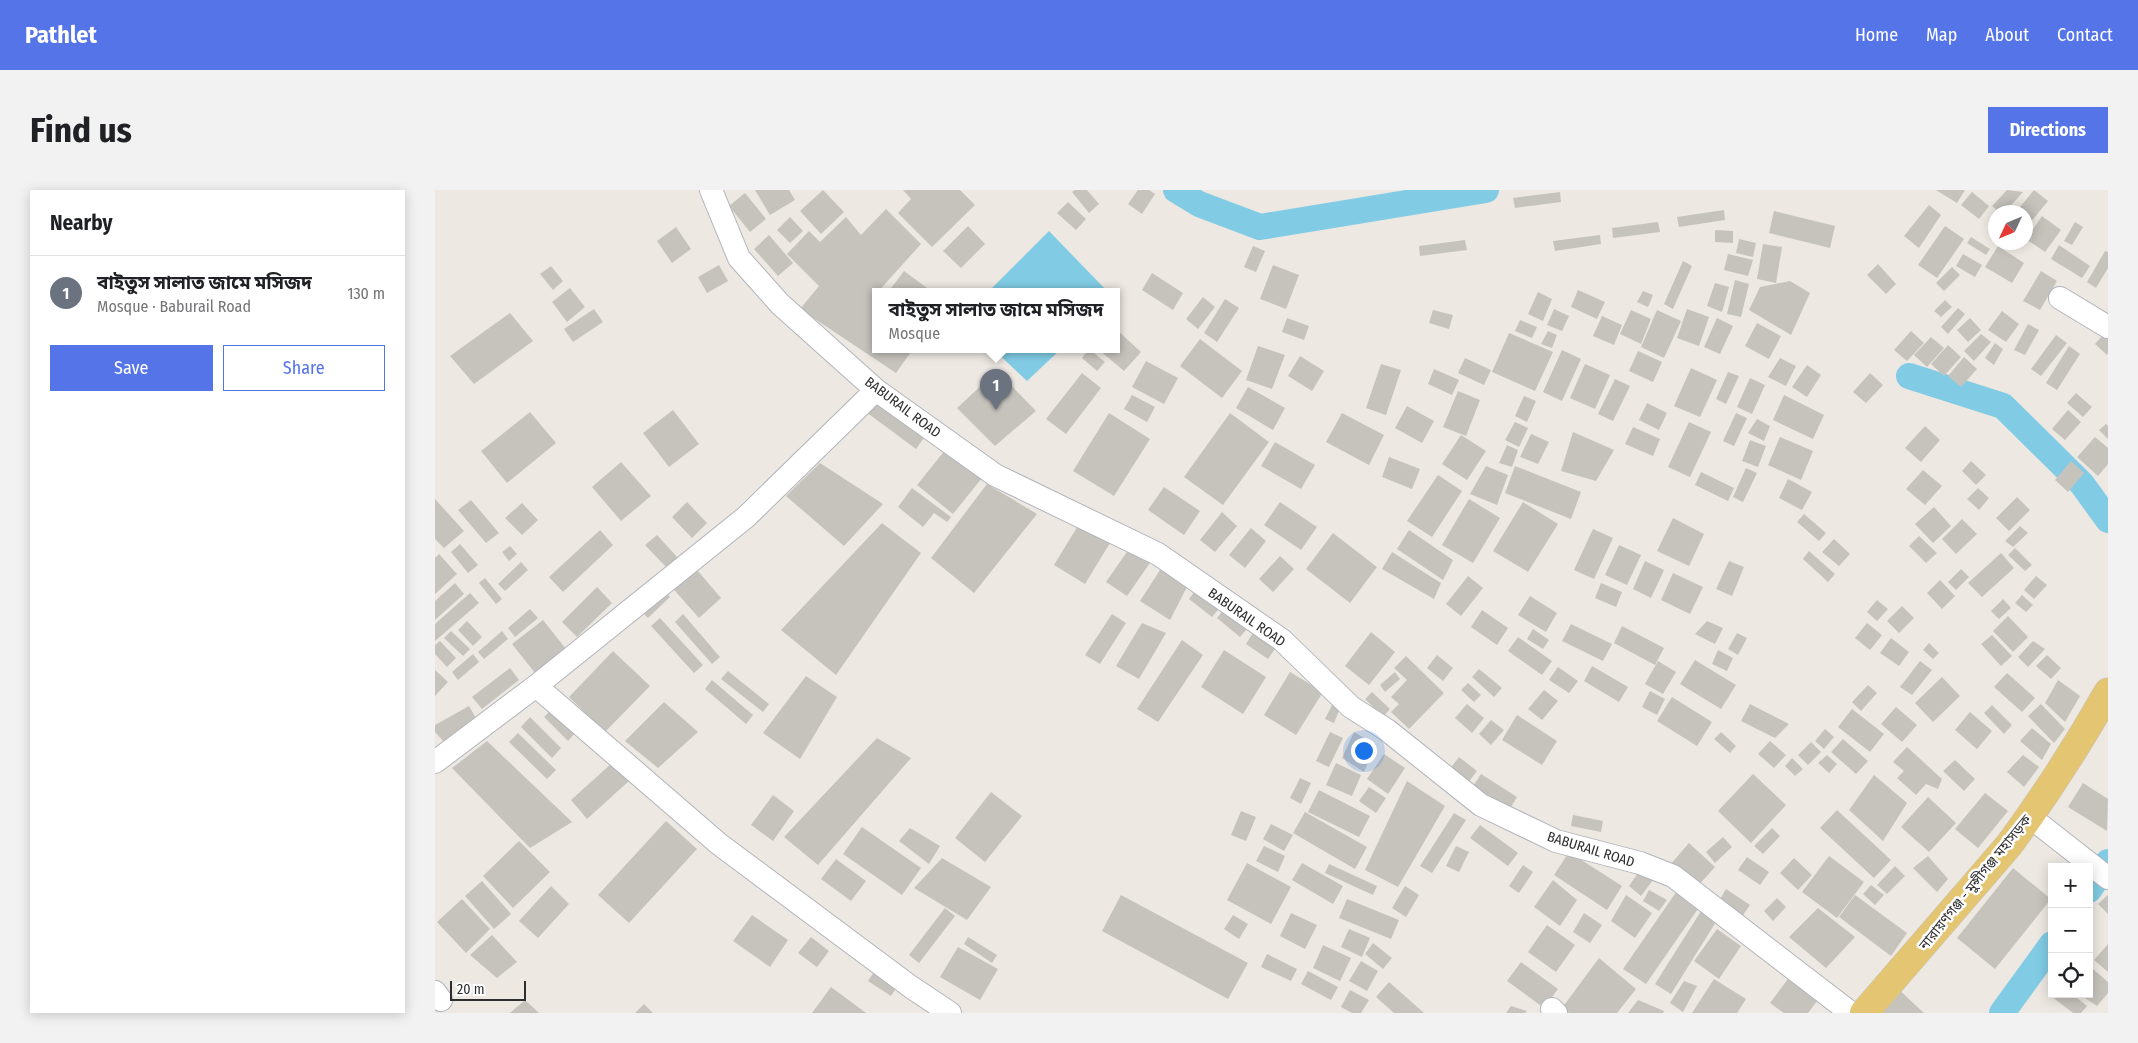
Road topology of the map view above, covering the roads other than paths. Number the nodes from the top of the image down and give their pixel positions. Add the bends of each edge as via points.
1 (711, 190) edge
2 (2061, 298) dead end
3 (2108, 326) edge
4 (876, 390) junction
5 (536, 686) junction
6 (2108, 692) edge
7 (435, 762) edge
8 (2030, 817) junction
9 (2108, 878) edge
10 (950, 1013) edge
11 (1851, 1013) edge
12 (1864, 1013) edge

1 - 4 street, BABURAIL ROAD via 739,258 780,304
2 - 3 street
4 - 5 street via 745,517
4 - 11 street, BABURAIL ROAD via 995,476 1158,554 1282,640 1351,706 1387,730 1481,806 1556,840 1640,863 1673,876
5 - 7 street
5 - 10 street via 719,844
6 - 8 main road, নারায়ণগঞ্জ - মুন্সীগঞ্জ মহাসড়ক
8 - 9 street
8 - 12 main road, নারায়ণগঞ্জ - মুন্সীগঞ্জ মহাসড়ক

